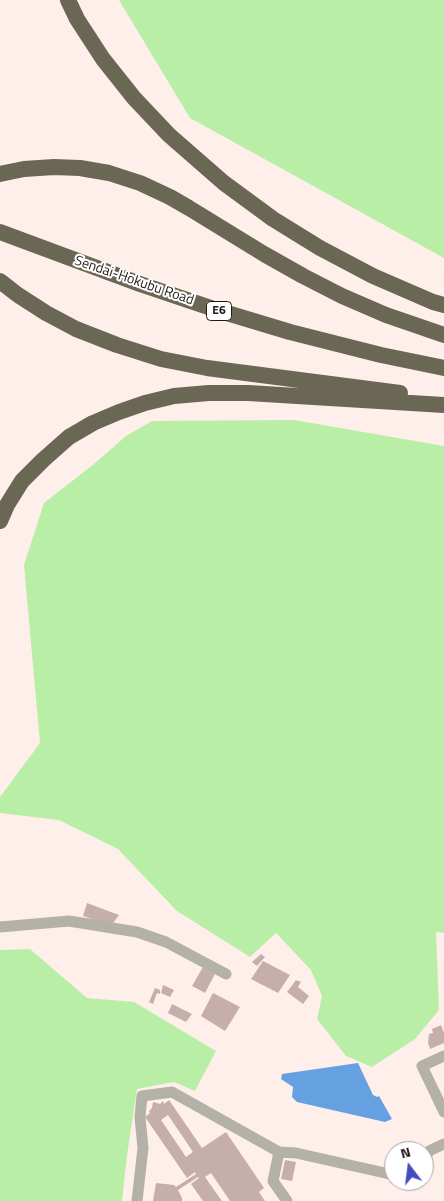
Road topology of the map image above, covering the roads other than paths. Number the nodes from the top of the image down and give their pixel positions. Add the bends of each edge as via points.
1 (68, 0) edge
2 (0, 174) edge
3 (0, 232) edge
4 (0, 281) edge
5 (444, 305) edge
6 (444, 334) edge
7 (444, 368) edge
8 (444, 400) edge
9 (444, 405) edge
10 (0, 521) edge
11 (0, 927) edge
12 (226, 974) dead end
13 (444, 1056) edge
14 (444, 1112) edge
15 (279, 1152) junction
16 (384, 1173) edge
17 (137, 1201) edge
18 (287, 1201) edge

1 - 5 highway via 103,59 134,98 169,135 224,183 320,248 373,276
2 - 6 highway via 24,169 80,168 140,183 342,296
3 - 7 highway, Sendai-Hokubu Road / E6 via 217,310 381,355
4 - 8 highway via 76,329 161,359
9 - 10 highway via 248,393 174,396 145,403 93,423 69,437 22,481
11 - 12 street via 69,921 136,932 166,942
13 - 14 street via 422,1066
15 - 16 street
15 - 17 street via 172,1092 142,1096 143,1148
15 - 18 street via 274,1182

